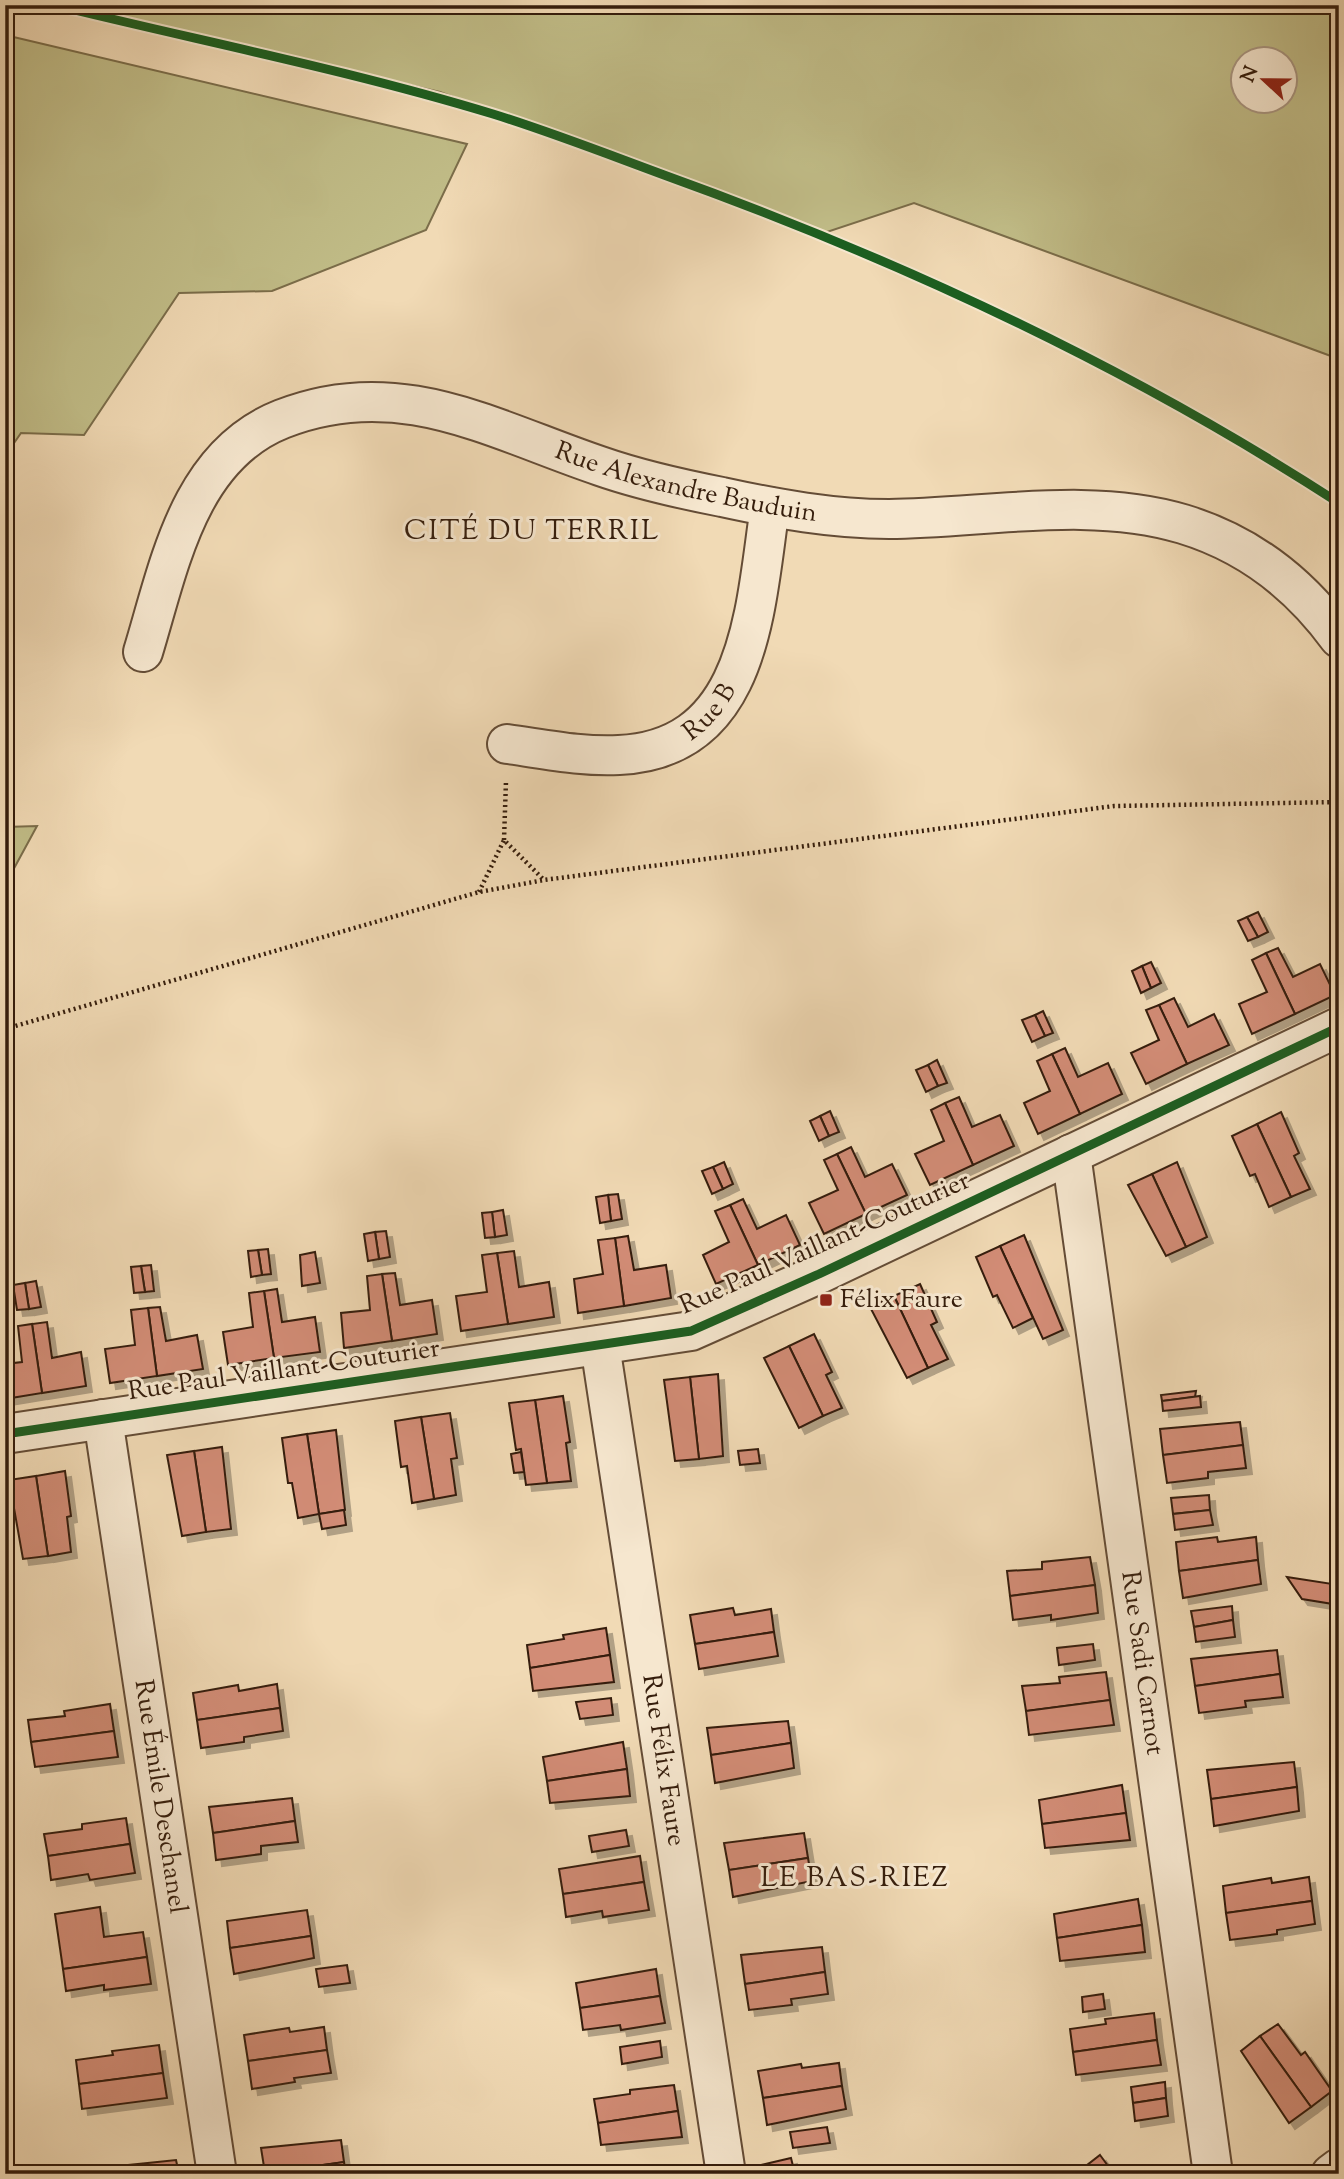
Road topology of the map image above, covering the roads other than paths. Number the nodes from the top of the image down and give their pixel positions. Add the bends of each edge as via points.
1 (770, 507) junction
2 (1339, 638) edge
3 (144, 652) dead end
4 (507, 744) road end
5 (1339, 1027) edge
6 (1071, 1154) junction
7 (600, 1345) junction
8 (103, 1419) junction
9 (5, 1434) edge
10 (1339, 2168) edge
11 (217, 2174) edge
12 (726, 2174) edge
13 (1213, 2174) edge
14 (1331, 2174) edge

1 - 2 street, Rue Alexandre Bauduin via 864,518 1077,512 1163,519 1212,535 1262,561 1308,599
1 - 3 street, Rue Alexandre Bauduin via 635,477 438,409 354,404 301,412 255,434 219,464 204,485 181,531
1 - 4 street, Rue B via 747,648 726,693 692,733 670,744 622,755
5 - 6 street, Rue Paul Vaillant-Couturier
6 - 7 street, Rue Paul Vaillant-Couturier via 712,1324
6 - 13 street, Rue Sadi Carnot
7 - 8 street, Rue Paul Vaillant-Couturier
7 - 12 street, Rue Félix Faure
8 - 9 street, Rue Paul Vaillant-Couturier
8 - 11 street, Rue Émile Deschanel
10 - 14 street

